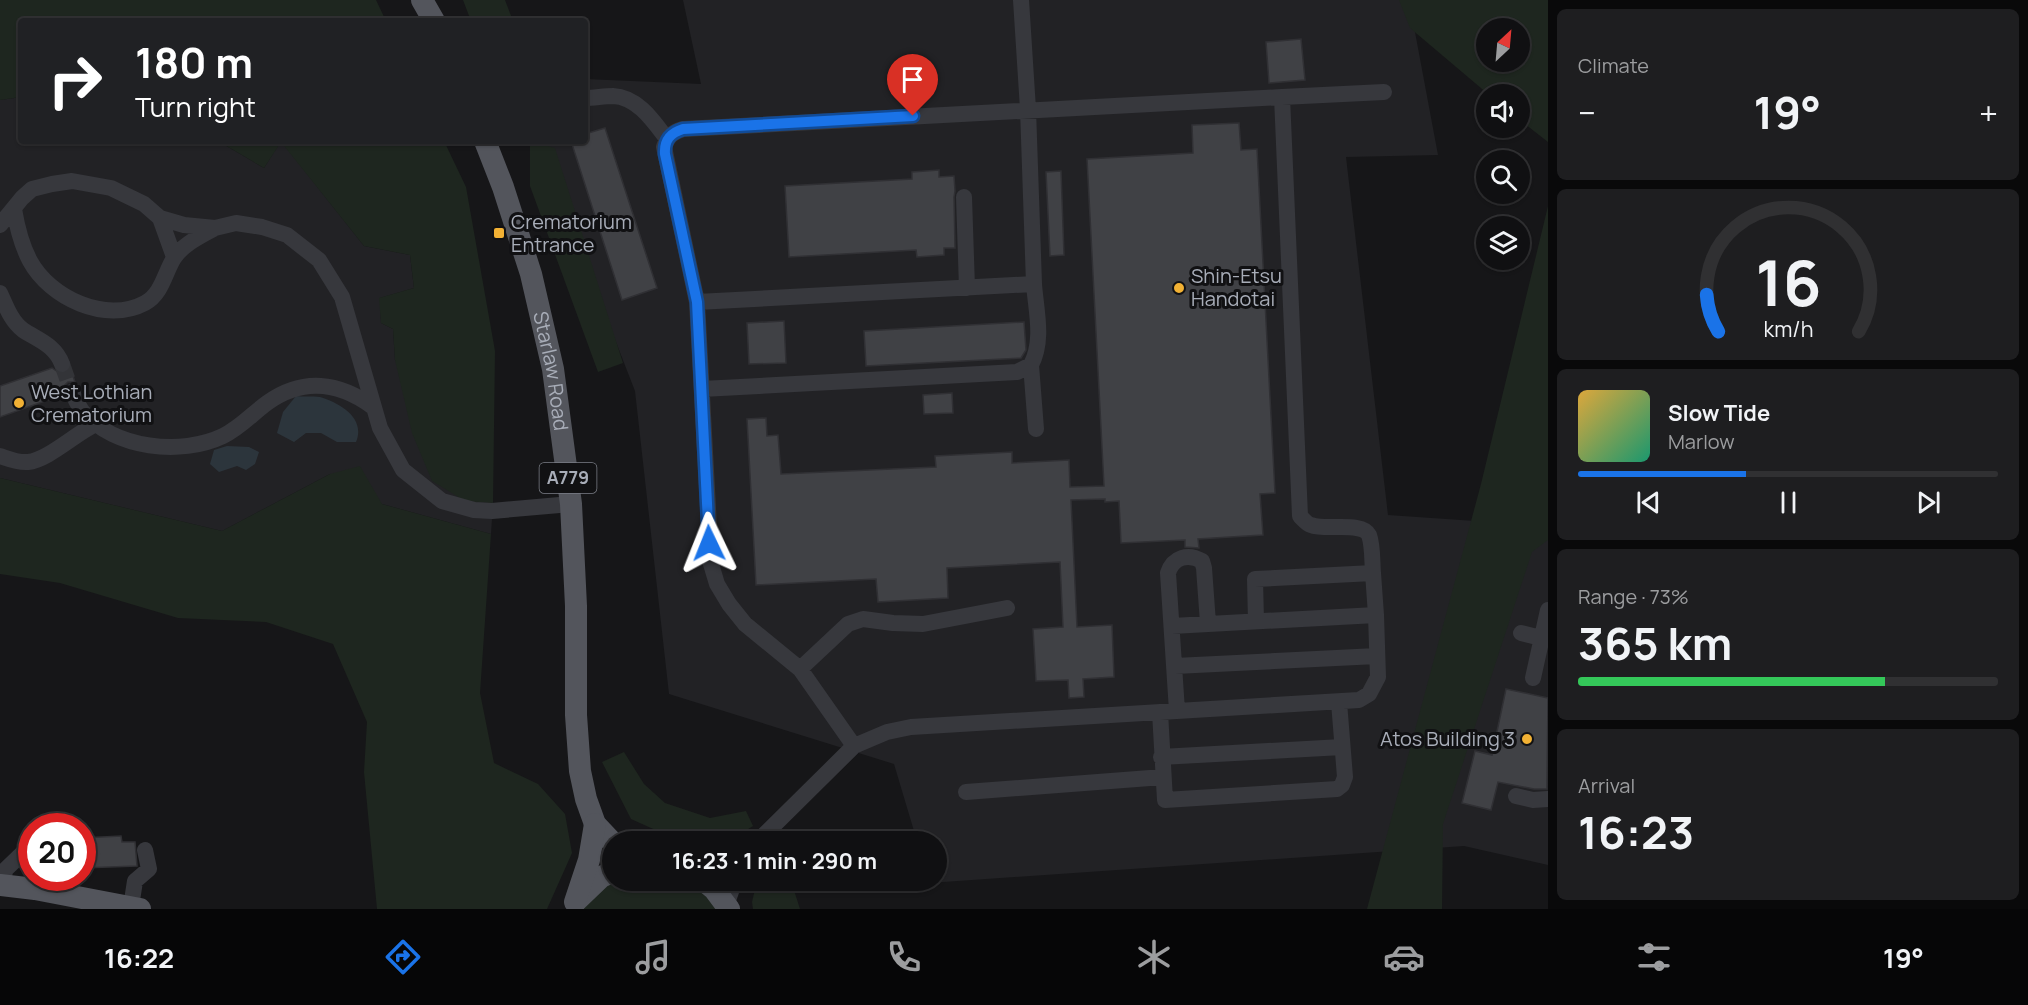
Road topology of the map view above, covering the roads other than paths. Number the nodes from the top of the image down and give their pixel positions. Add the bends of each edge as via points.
1 (422, 0) edge
2 (1021, 0) edge
3 (432, 18) edge
4 (1384, 92) dead end
5 (1282, 97) junction
6 (588, 98) edge
7 (1028, 110) junction
8 (667, 139) junction
9 (486, 144) edge
10 (964, 197) dead end
11 (14, 209) junction
12 (160, 218) junction
13 (0, 225) edge
14 (214, 228) junction
15 (174, 257) junction
16 (1034, 284) junction
17 (967, 288) junction
18 (0, 293) edge
19 (697, 302) junction
20 (62, 364) tunnel mouth
21 (1031, 365) junction
22 (702, 388) junction
23 (72, 392) tunnel mouth
24 (373, 407) junction
25 (96, 424) junction
26 (1036, 429) dead end
27 (0, 456) edge
28 (571, 504) junction
29 (1373, 573) junction
30 (1007, 608) dead end
31 (1548, 610) edge
32 (1376, 615) junction
33 (1256, 621) junction
34 (1208, 623) junction
35 (1172, 626) junction
36 (1521, 633) dead end
37 (1541, 638) junction
38 (1377, 656) junction
39 (1174, 666) junction
40 (800, 669) junction
41 (1533, 678) dead end
42 (1339, 702) junction
43 (1168, 711) junction
44 (854, 746) junction
45 (1342, 747) junction
46 (1161, 757) junction
47 (1163, 777) junction
48 (966, 792) dead end
49 (1516, 796) dead end
50 (1548, 799) edge
51 (595, 824) junction
52 (768, 831) edge
53 (602, 832) edge
54 (145, 850) dead end
55 (18, 858) edge
56 (602, 878) edge
57 (2, 885) edge
58 (716, 891) edge
59 (732, 891) edge
60 (573, 905) edge
61 (728, 906) edge
62 (136, 908) edge

1 - 3 main road
2 - 7 lane
4 - 5 lane
5 - 7 lane
5 - 29 lane via 1300,516 1309,525 1360,527 1366,531
6 - 8 lane via 616,96 633,102
7 - 8 lane via 683,129
7 - 16 lane
8 - 19 lane via 665,154
9 - 28 main road, Starlaw Road / A779 via 531,274 553,369
10 - 17 lane
11 - 12 lane via 32,189 72,182 111,188 144,204
11 - 13 lane
11 - 15 lane via 18,232 31,263 44,280 81,303 103,311 146,303 159,288
12 - 14 lane
12 - 15 lane
14 - 15 lane
14 - 24 lane via 236,224 262,226 287,236 319,260 342,297
16 - 17 lane
16 - 21 lane via 1039,340
17 - 19 lane
18 - 20 lane via 11,317 43,341
19 - 22 lane
21 - 22 lane via 1017,372
21 - 26 lane
22 - 40 lane via 709,543 717,584 745,624
23 - 25 lane via 81,411
24 - 25 lane via 335,387 295,388 269,402 225,436 202,444 167,447 141,444
24 - 28 lane via 403,470 442,501 492,511
25 - 27 lane via 30,462
28 - 51 main road, Starlaw Road / A779 via 580,771
29 - 32 lane
29 - 33 lane via 1255,579
30 - 40 lane via 923,624 863,619 848,624
31 - 37 lane
32 - 33 lane
32 - 38 lane
33 - 34 lane
34 - 35 lane
34 - 35 lane via 1202,561 1185,557 1176,560 1168,573
35 - 39 lane
36 - 37 lane
37 - 41 lane
38 - 39 lane
38 - 42 lane via 1378,677 1369,694 1359,700
39 - 43 lane
40 - 44 lane
42 - 43 lane
42 - 45 lane
43 - 44 lane via 911,727
43 - 46 lane
44 - 52 lane
45 - 46 lane
45 - 47 lane via 1345,777 1336,789 1165,800
46 - 47 lane
47 - 48 lane
49 - 50 lane
51 - 53 main road, A779
51 - 60 main road, A779 via 589,860
54 - 62 lane via 149,869 135,881
55 - 57 lane via 5,870
56 - 60 main road
57 - 62 main road
58 - 61 main road
59 - 61 lane

